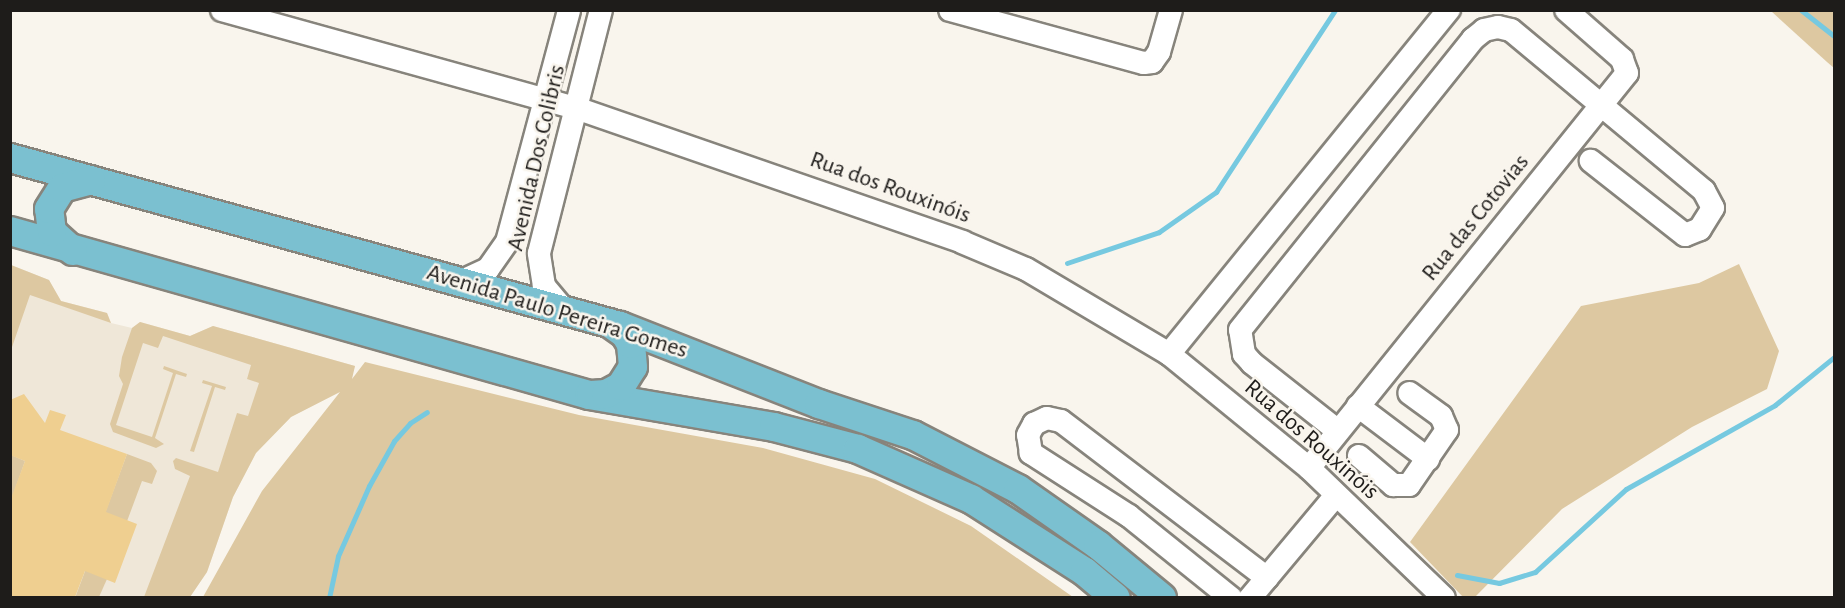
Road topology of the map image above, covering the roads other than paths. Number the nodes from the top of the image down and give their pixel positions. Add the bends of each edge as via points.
1 (222, 10) edge
2 (569, 10) edge
3 (601, 10) edge
4 (950, 10) edge
5 (1171, 10) edge
6 (1449, 10) edge
7 (1566, 10) edge
8 (545, 99) junction
9 (1601, 106) junction
10 (576, 108) junction
11 (10, 158) edge
12 (1591, 161) dead end
13 (91, 180) junction
14 (10, 231) edge
15 (75, 252) junction
16 (460, 282) junction
17 (565, 311) junction
18 (607, 322) junction
19 (1169, 354) junction
20 (1409, 393) dead end
21 (589, 395) junction
22 (1358, 406) junction
23 (1338, 431) junction
24 (1359, 456) dead end
25 (1428, 459) junction
26 (1309, 468) junction
27 (1336, 495) junction
28 (1267, 578) junction
29 (1116, 597) edge
30 (1162, 597) edge
31 (1231, 597) edge
32 (1250, 597) edge
33 (1444, 597) edge

1 - 8 street, Rua dos Rouxinóis
2 - 8 street, Avenida Dos Colibris
3 - 10 street, Avenida Dos Colibris
4 - 5 street via 1144,63 1152,62 1159,52
6 - 19 street
7 - 9 street, Rua das Cotovias via 1626,63 1627,73
8 - 10 street, Rua dos Rouxinóis
8 - 16 street, Avenida Dos Colibris via 507,242 488,269
9 - 12 street via 1704,191 1713,208 1700,229 1685,235
9 - 22 street, Rua das Cotovias
9 - 23 street via 1511,30 1484,30 1248,316 1240,330 1244,354
10 - 17 street, Avenida Dos Colibris via 538,259 547,292
10 - 19 street, Rua dos Rouxinóis via 962,242 1085,301
11 - 13 main road, Avenida Paulo Pereira Gomes
13 - 15 main road via 62,188 49,209 52,232
13 - 16 main road, Avenida Paulo Pereira Gomes
14 - 15 main road
15 - 21 main road
16 - 17 main road, Avenida Paulo Pereira Gomes
17 - 18 main road, Avenida Paulo Pereira Gomes
18 - 21 main road via 629,339 633,367 621,387 606,394
18 - 30 main road, Avenida Paulo Pereira Gomes via 650,335 960,456 1074,527
19 - 26 street, Rua dos Rouxinóis
20 - 25 street via 1446,423 1448,430
21 - 29 main road via 798,433 896,463 1005,519
22 - 23 street, Rua das Cotovias
22 - 25 street
23 - 26 street, Rua das Cotovias
24 - 25 street via 1392,485 1401,488 1409,485
26 - 27 street, Rua dos Rouxinóis
27 - 28 street
27 - 33 street, Rua dos Rouxinóis
28 - 31 street via 1061,421 1047,418 1034,424 1028,435 1032,453 1129,516
28 - 32 street

